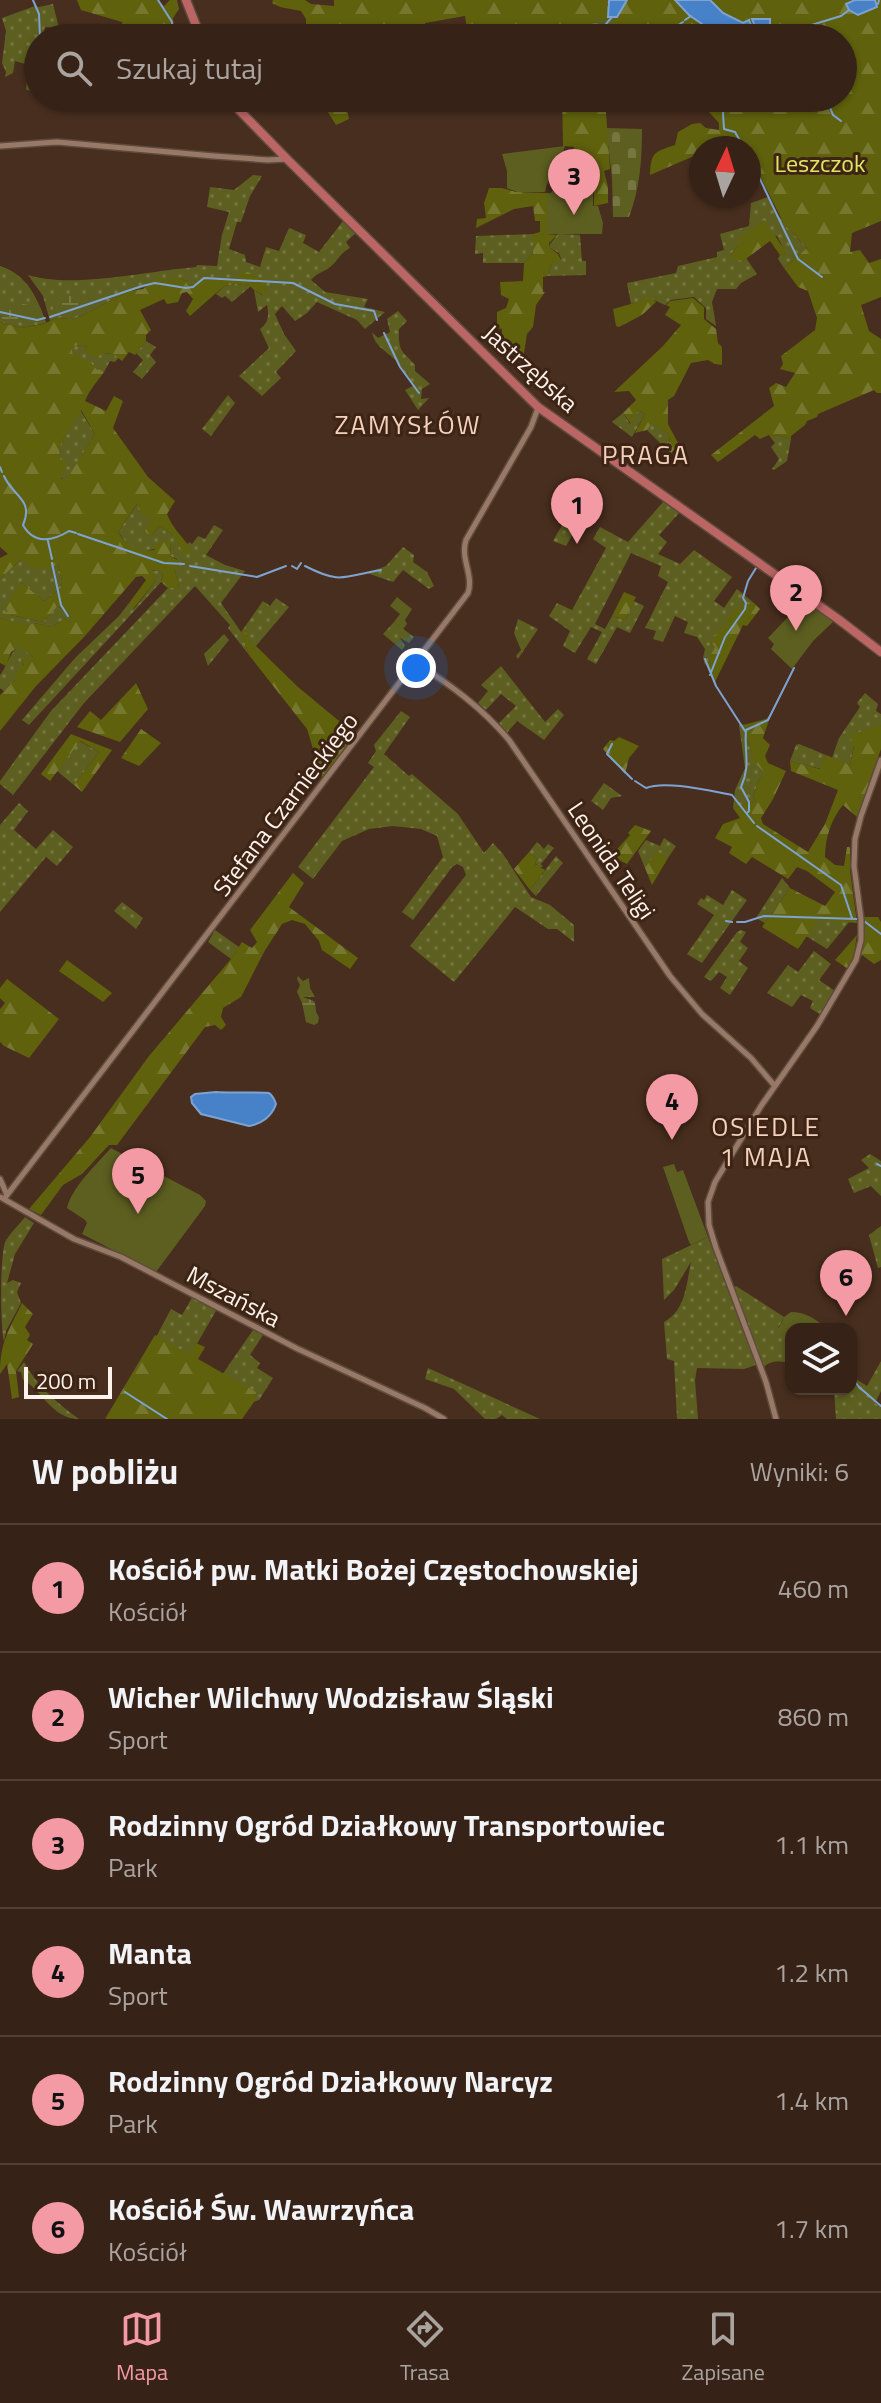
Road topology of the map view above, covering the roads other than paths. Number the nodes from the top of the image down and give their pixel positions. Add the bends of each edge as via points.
1 (186, 0) edge
2 (195, 24) edge
3 (241, 112) edge
4 (0, 146) edge
5 (287, 159) junction
6 (538, 407) junction
7 (881, 652) edge
8 (415, 663) junction
9 (881, 760) edge
10 (774, 1085) junction
11 (0, 1179) edge
12 (5, 1198) edge
13 (444, 1419) edge
14 (776, 1419) edge

1 - 2 main road
3 - 5 main road, Jastrzębska
4 - 5 street via 57,142
5 - 6 main road, Jastrzębska
6 - 7 main road, Jastrzębska
6 - 8 street, Stefana Czarnieckiego via 466,540 468,593
8 - 10 street, Leonida Teligi via 487,714 670,976
8 - 12 street, Stefana Czarnieckiego
9 - 10 street via 855,839 859,950 821,1020
10 - 14 street via 708,1202 709,1225
11 - 12 street
12 - 13 street, Mszańska via 74,1239 121,1257

